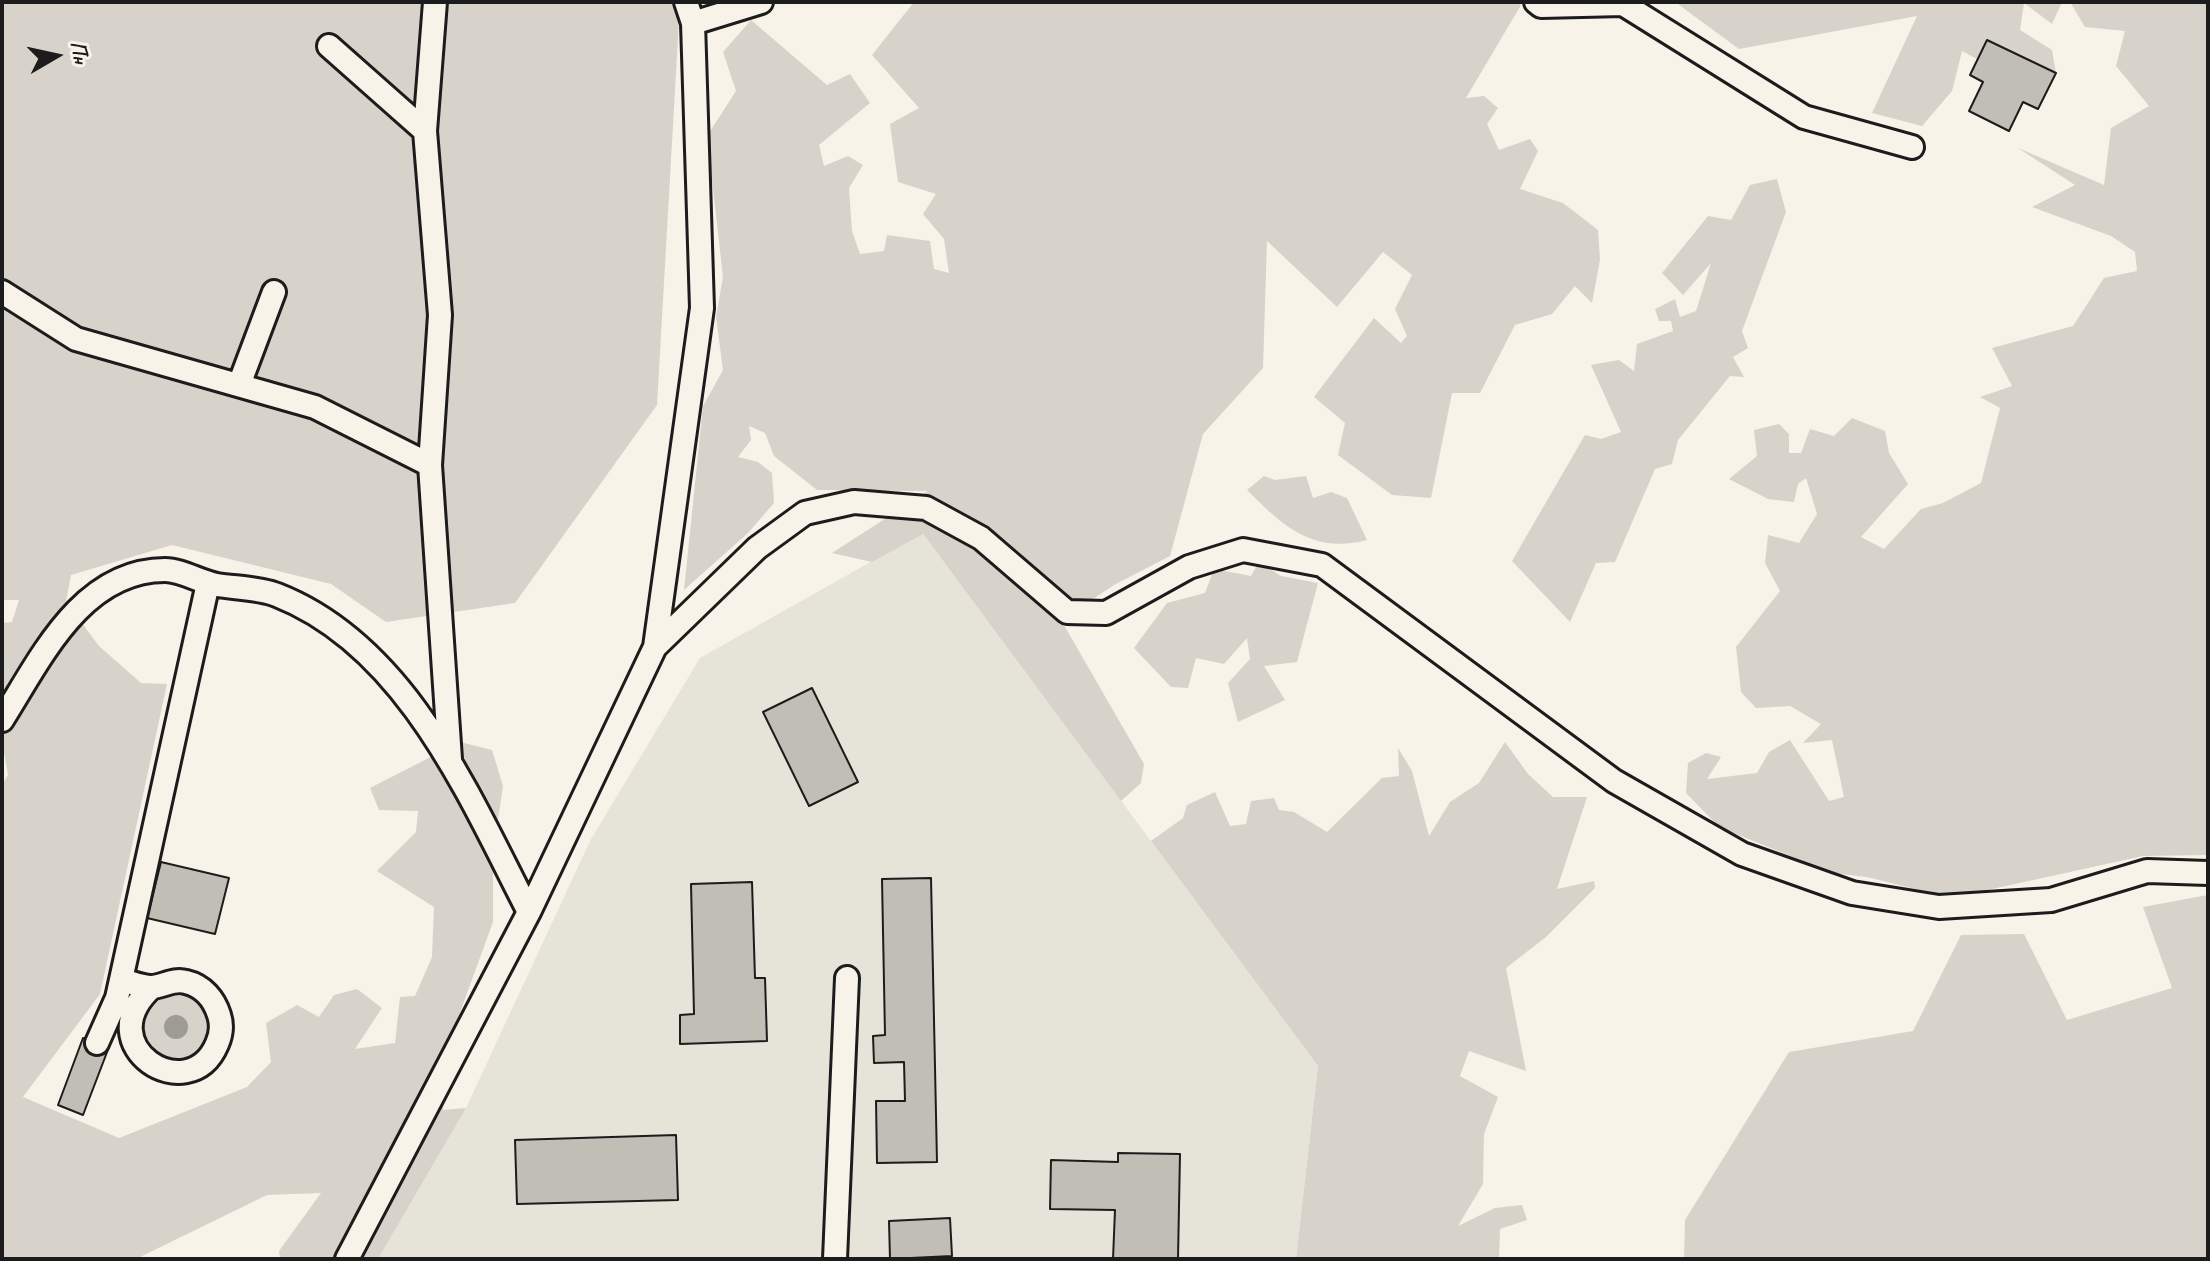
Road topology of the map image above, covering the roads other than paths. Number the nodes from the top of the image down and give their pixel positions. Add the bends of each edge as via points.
1 (435, 2) edge
2 (761, 2) edge
3 (1536, 2) edge
4 (689, 13) edge
5 (329, 46) dead end
6 (425, 131) junction
7 (1912, 147) dead end
8 (2, 292) edge
9 (274, 292) dead end
10 (239, 385) junction
11 (430, 465) junction
12 (208, 583) junction
13 (655, 647) junction
14 (2, 720) edge
15 (450, 760) junction
16 (2208, 873) edge
17 (529, 912) junction
18 (847, 978) dead end
19 (121, 980) junction
20 (152, 987) junction
21 (97, 1043) dead end
22 (347, 1259) edge
23 (835, 1259) edge

1 - 6 lane
2 - 4 lane
3 - 7 lane via 1623,4 1804,117
4 - 13 lane via 702,308
5 - 6 lane
6 - 11 lane via 440,315
8 - 10 lane via 76,339
9 - 10 lane
10 - 11 lane via 315,407
11 - 15 lane
12 - 14 lane via 166,570 125,578 99,593 64,622
12 - 15 lane via 276,594 344,633 393,681
12 - 19 lane
13 - 16 lane via 757,548 805,513 854,502 926,508 981,538 1067,612 1106,613 1189,567 1243,550 1322,565 1614,781 1742,854 1852,893 1939,907 2051,900 2147,871
13 - 17 lane
15 - 17 lane
17 - 22 lane
18 - 23 lane
19 - 20 lane
19 - 21 lane
20 - 20 lane via 186,981 215,1002 220,1037 213,1054 200,1065 183,1072 165,1071 137,1051 131,1016 138,999

